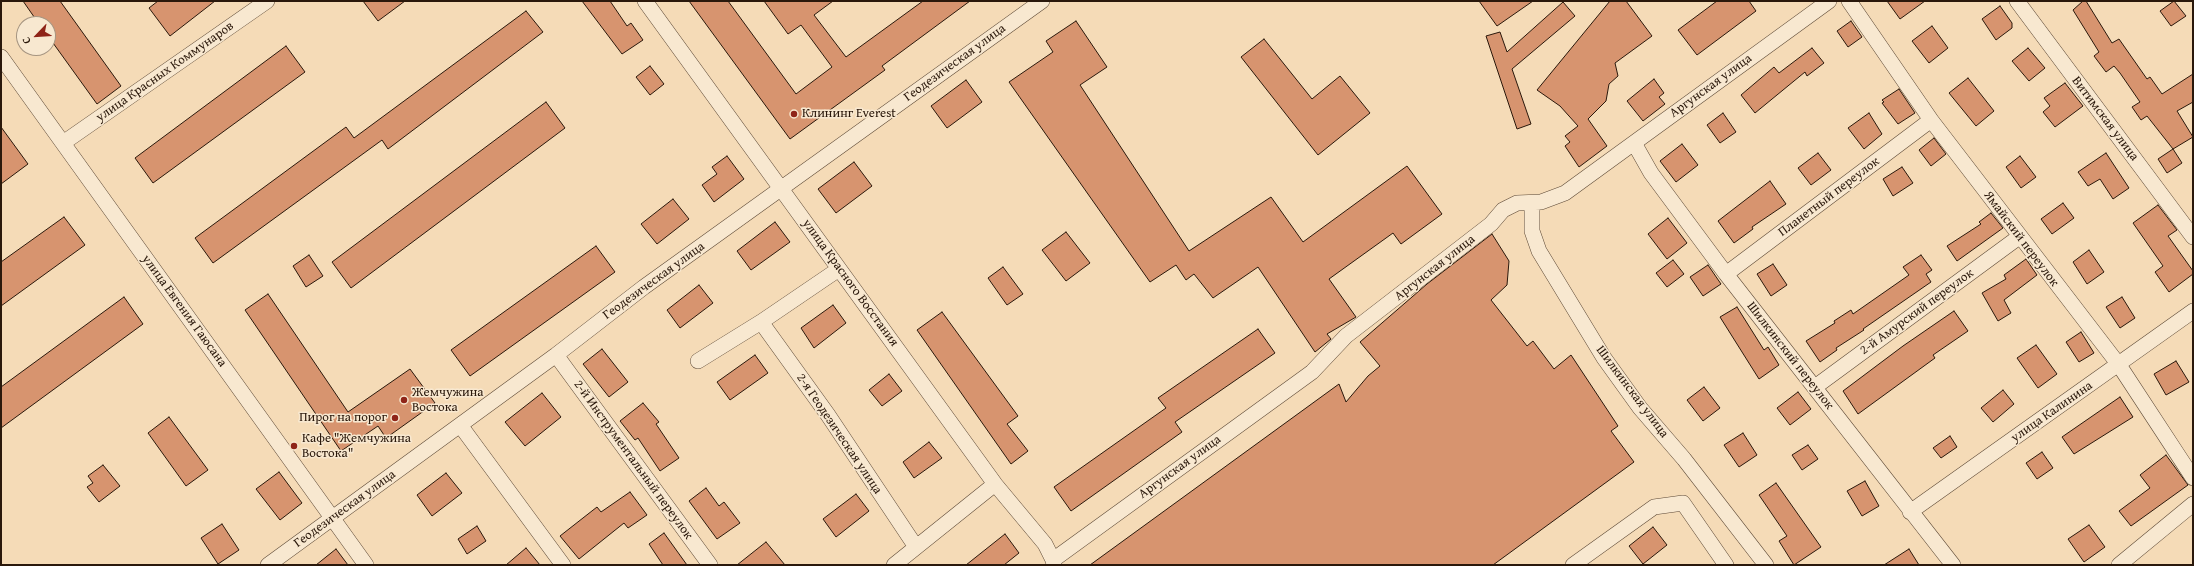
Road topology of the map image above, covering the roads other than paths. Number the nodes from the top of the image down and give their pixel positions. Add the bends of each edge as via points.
1 (268, 1) edge
2 (645, 1) edge
3 (1042, 1) edge
4 (1829, 1) edge
5 (1849, 1) edge
6 (2017, 1) edge
7 (1, 57) edge
8 (1932, 120) junction
9 (63, 143) junction
10 (1634, 143) junction
11 (780, 189) junction
12 (1532, 203) junction
13 (2019, 237) junction
14 (2193, 237) edge
15 (839, 268) junction
16 (1726, 274) junction
17 (2193, 311) edge
18 (761, 322) junction
19 (556, 355) junction
20 (698, 361) dead end
21 (2119, 366) junction
22 (1814, 387) junction
23 (460, 424) junction
24 (2193, 478) edge
25 (995, 484) junction
26 (2193, 504) edge
27 (1910, 512) junction
28 (332, 519) junction
29 (916, 547) junction
30 (1054, 562) edge
31 (268, 565) edge
32 (366, 565) edge
33 (563, 565) edge
34 (710, 565) edge
35 (894, 565) edge
36 (1573, 565) edge
37 (1726, 565) edge
38 (1766, 565) edge
39 (1953, 565) edge
40 (2119, 565) edge

1 - 9 street, улица Красных Коммунаров
2 - 11 street, улица Красного Восстания
3 - 11 street, Геодезическая улица
4 - 10 street, Аргунская улица
5 - 8 street, Ямайский переулок
6 - 14 street, Витимская улица
7 - 9 street, улица Евгения Гаюсана
8 - 13 street, Ямайский переулок
8 - 16 street, Планетный переулок
9 - 28 street, улица Евгения Гаюсана
10 - 12 street, Аргунская улица via 1564,193
10 - 16 street, Шилкинский переулок via 1651,173
11 - 15 street, улица Красного Восстания
11 - 19 street, Геодезическая улица via 644,287
12 - 30 street, Аргунская улица via 1517,203 1503,210 1491,224 1346,336 1312,372
12 - 38 street, Шилкинская улица via 1532,231 1539,251 1600,351 1640,408 1684,459
13 - 21 street, Ямайский переулок
13 - 22 street, 2-й Амурский переулок
15 - 18 street
15 - 25 street, улица Красного Восстания
16 - 22 street, Шилкинский переулок
17 - 21 street, улица Калинина
18 - 20 street
18 - 29 street, 2-я Геодезическая улица via 828,415
19 - 23 street, Геодезическая улица
19 - 34 street, 2-й Инструментальный переулок
21 - 24 street, Ямайский переулок
21 - 27 street, улица Калинина
22 - 27 street, Шилкинский переулок
23 - 28 street, Геодезическая улица
23 - 33 street
25 - 29 street
25 - 30 street, улица Красного Восстания via 1045,544
26 - 40 street
27 - 39 street, Шилкинский переулок
28 - 31 street, Геодезическая улица
28 - 32 street, улица Евгения Гаюсана
29 - 35 street
36 - 37 street via 1654,507 1683,503

